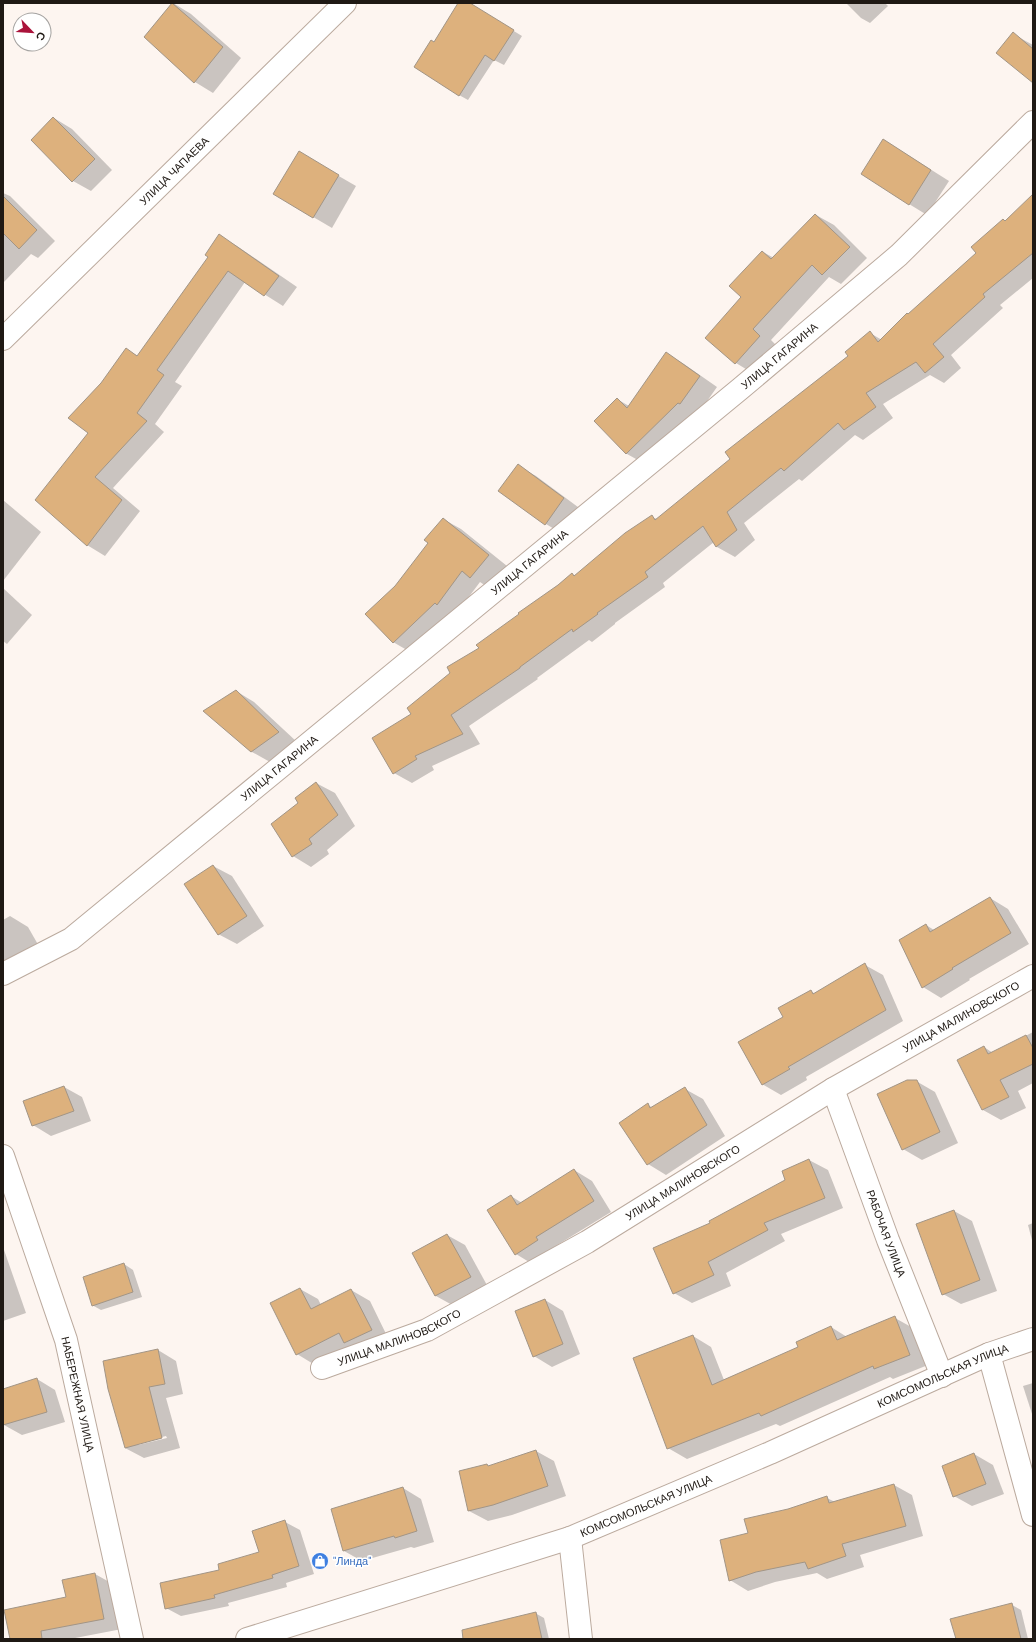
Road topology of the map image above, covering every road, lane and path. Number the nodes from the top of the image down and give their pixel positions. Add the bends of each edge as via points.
1 (345, 3) edge
2 (1033, 122) edge
3 (3, 339) edge
4 (3, 974) edge
5 (1033, 976) edge
6 (833, 1089) junction
7 (3, 1156) edge
8 (1033, 1339) edge
9 (989, 1354) junction
10 (322, 1368) dead end
11 (942, 1376) junction
12 (1033, 1515) edge
13 (570, 1538) junction
14 (132, 1639) edge
15 (247, 1639) edge
16 (581, 1639) edge

1 - 3 street, УЛИЦА ЧАПАЕВА
2 - 4 street, УЛИЦА ГАГАРИНА via 899,255 740,389 71,939
5 - 6 street, УЛИЦА МАЛИНОВСКОГО
6 - 10 street, УЛИЦА МАЛИНОВСКОГО via 587,1242 434,1326
6 - 11 street, РАБОЧАЯ УЛИЦА via 888,1240
7 - 14 street, НАБЕРЕЖНАЯ УЛИЦА via 66,1340
8 - 9 street, КОМСОМОЛЬСКАЯ УЛИЦА
9 - 11 street, КОМСОМОЛЬСКАЯ УЛИЦА
9 - 12 street
11 - 13 street, КОМСОМОЛЬСКАЯ УЛИЦА
13 - 15 street, КОМСОМОЛЬСКАЯ УЛИЦА
13 - 16 street

